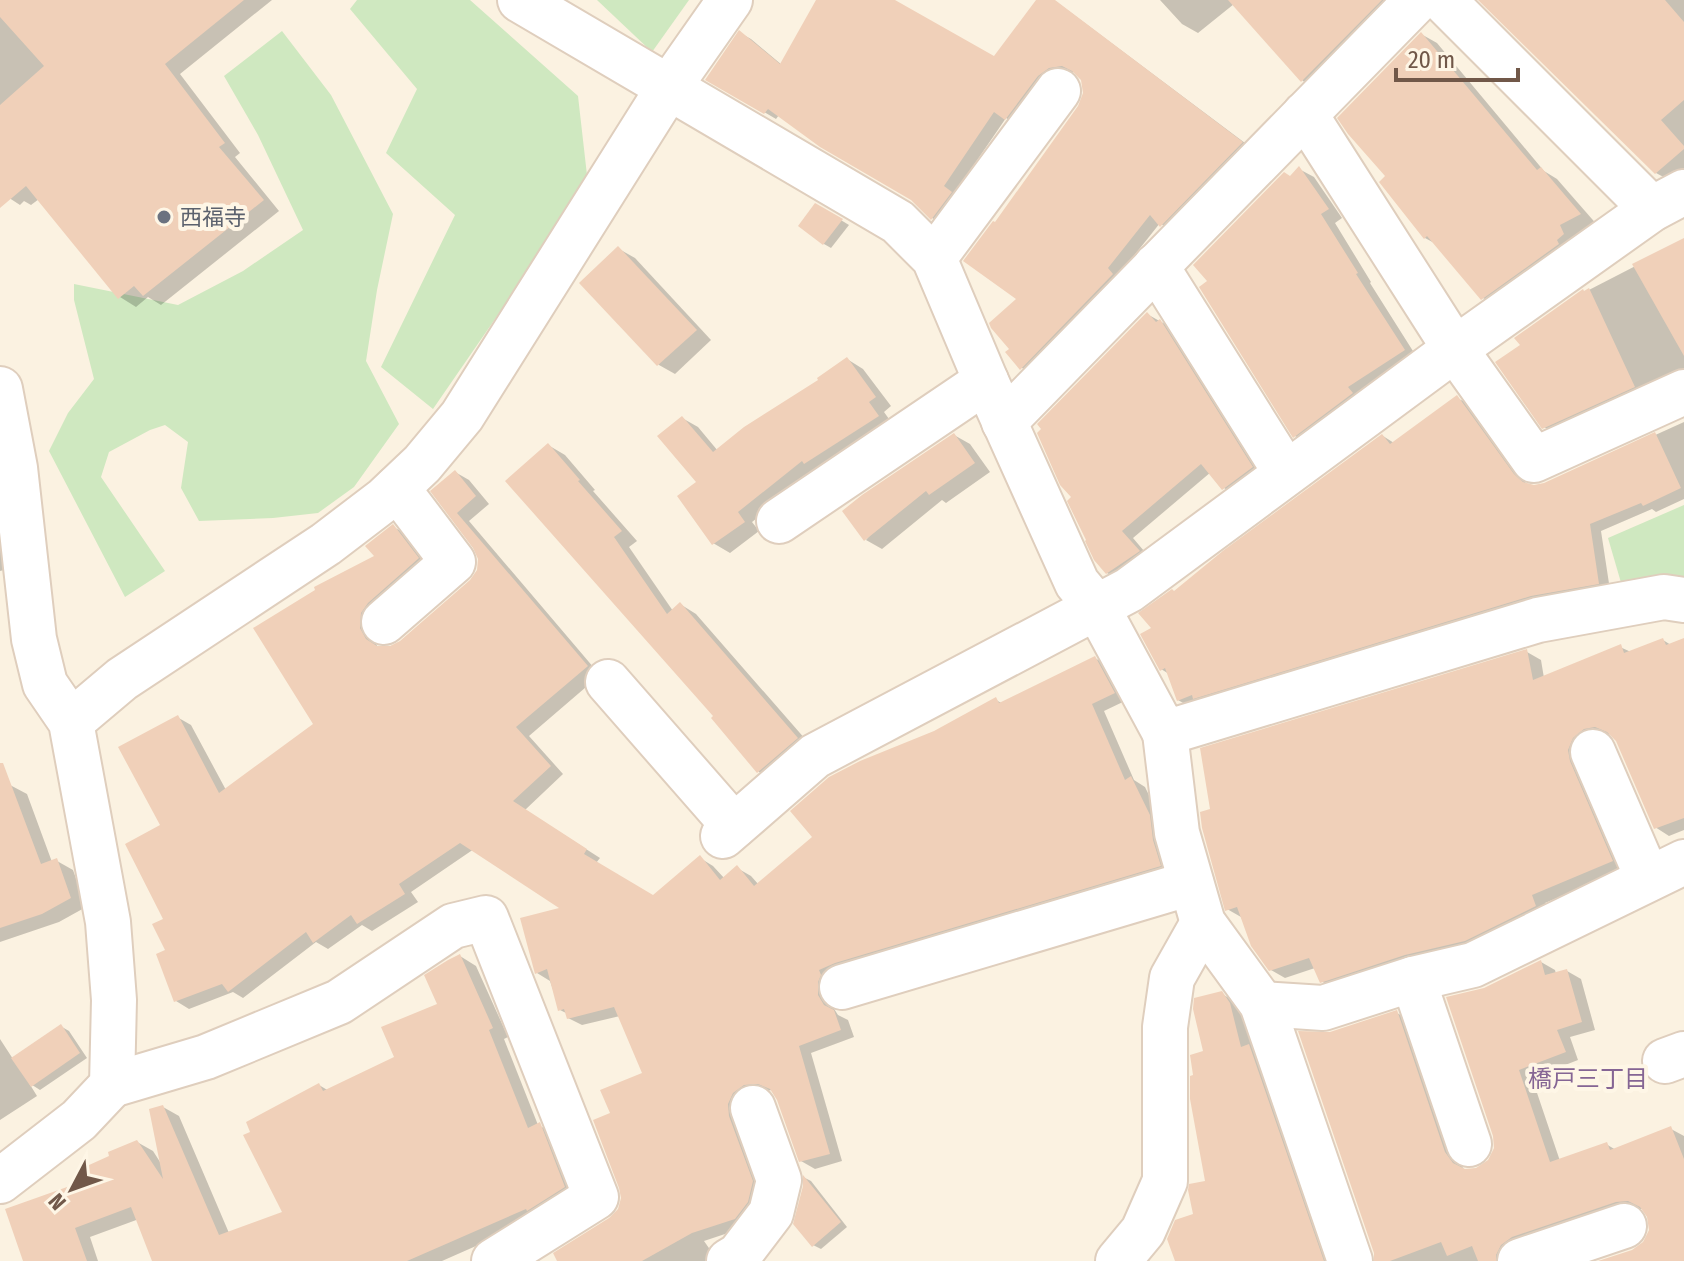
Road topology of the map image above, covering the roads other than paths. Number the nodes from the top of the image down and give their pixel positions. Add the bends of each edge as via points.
1 (520, 0) edge
2 (730, 0) edge
3 (1417, 0) edge
4 (1443, 0) edge
5 (669, 87) junction
6 (1058, 91) dead end
7 (1305, 114) junction
8 (1668, 201) edge
9 (934, 258) junction
10 (1156, 266) junction
11 (1455, 349) junction
12 (986, 381) junction
13 (0, 389) edge
14 (1684, 392) edge
15 (1004, 422) junction
16 (1286, 473) junction
17 (397, 488) junction
18 (779, 521) dead end
19 (1684, 600) edge
20 (1097, 607) junction
21 (384, 622) dead end
22 (608, 682) dead end
23 (71, 722) junction
24 (1165, 733) junction
25 (1593, 752) dead end
26 (1666, 871) edge
27 (1197, 903) junction
28 (1413, 979) junction
29 (842, 987) dead end
30 (1262, 1004) junction
31 (112, 1085) junction
32 (753, 1108) dead end
33 (1469, 1144) dead end
34 (0, 1181) edge
35 (1624, 1226) dead end
36 (494, 1261) edge
37 (729, 1261) edge
38 (1118, 1261) edge
39 (1350, 1261) edge
40 (1520, 1261) edge

1 - 5 street
2 - 5 street
3 - 7 street
4 - 8 street
5 - 9 street via 898,222
5 - 17 street via 462,416
6 - 9 street
7 - 10 street
7 - 11 street
8 - 11 street
9 - 12 street
10 - 15 street
10 - 16 street
11 - 14 street via 1534,460
11 - 16 street
12 - 15 street
12 - 18 street
13 - 23 street via 15,468 34,639 45,684
15 - 20 street via 1077,583
16 - 20 street via 1129,590
17 - 21 street via 453,562
17 - 23 street via 326,544 122,679
19 - 24 street via 1664,597 1538,620
20 - 22 street via 815,756 728,831
20 - 24 street
23 - 31 street via 108,922 114,1000
24 - 27 street via 1177,833
25 - 26 street
26 - 28 street via 1473,965
27 - 29 street
27 - 30 street
27 - 38 street via 1172,978 1165,1027 1165,1181 1143,1231
28 - 30 street via 1323,1008
28 - 33 street
30 - 39 street
31 - 34 street via 79,1120
31 - 36 street via 206,1057 339,1002 453,926 486,918 596,1197
32 - 37 street via 779,1180 771,1213
35 - 40 street

